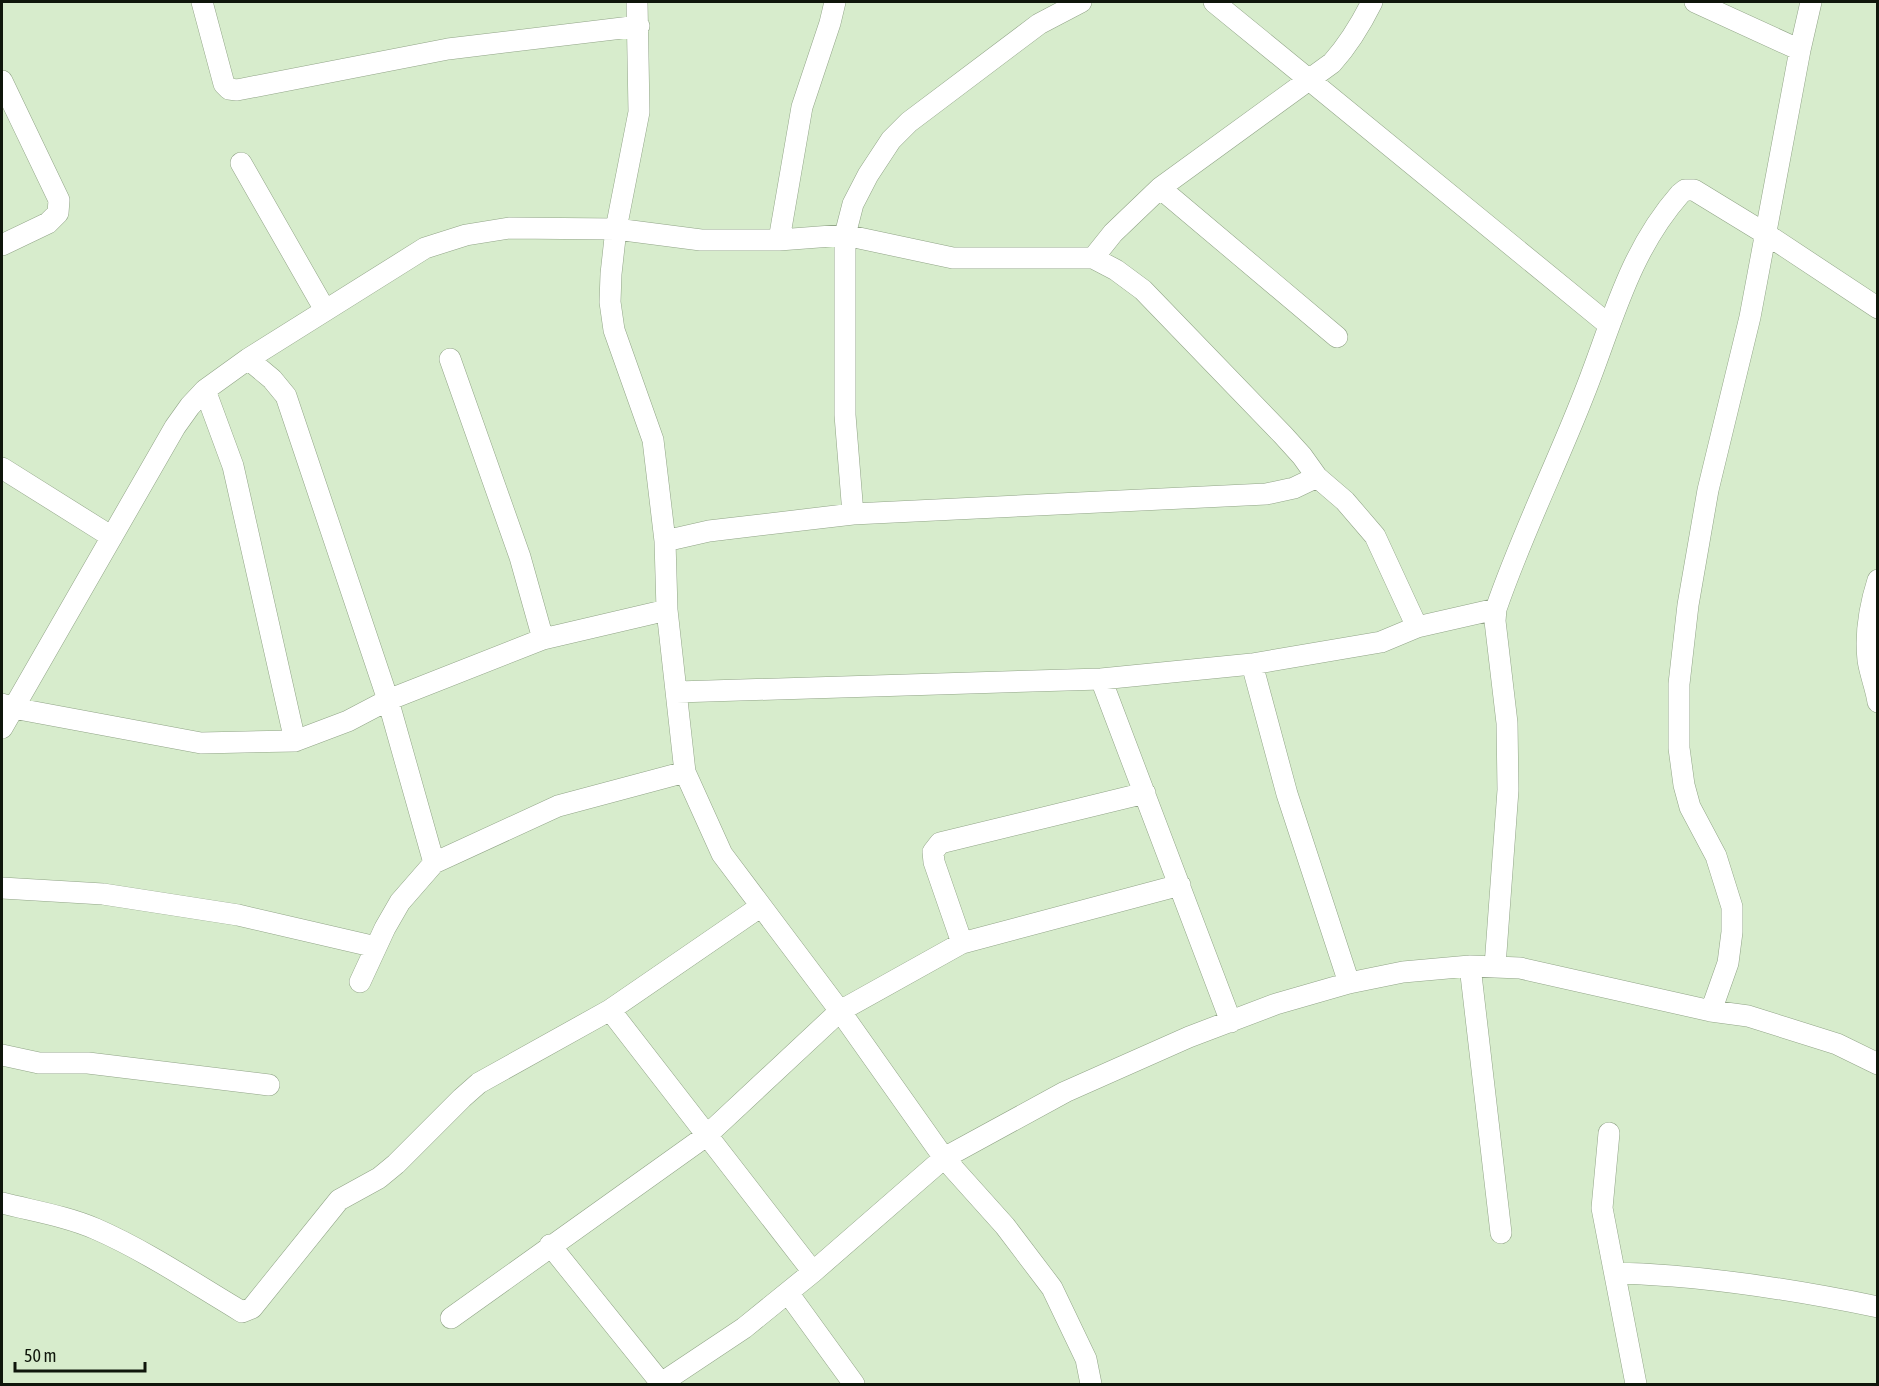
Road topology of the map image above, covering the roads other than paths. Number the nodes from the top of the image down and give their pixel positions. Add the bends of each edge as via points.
1 (202, 2) edge
2 (637, 2) edge
3 (835, 2) edge
4 (1081, 2) edge
5 (1214, 2) edge
6 (1372, 2) edge
7 (1695, 2) edge
8 (1811, 2) edge
9 (639, 26) junction
10 (1800, 50) junction
11 (2, 81) edge
12 (1310, 81) junction
13 (241, 163) dead end
14 (1160, 188) junction
15 (616, 229) junction
16 (1766, 234) junction
17 (844, 235) junction
18 (779, 240) junction
19 (2, 245) edge
20 (1093, 258) junction
21 (1878, 308) edge
22 (325, 310) junction
23 (1609, 325) junction
24 (1336, 337) dead end
25 (248, 359) junction
26 (450, 359) dead end
27 (205, 390) junction
28 (2, 468) edge
29 (1317, 477) junction
30 (853, 514) junction
31 (112, 537) junction
32 (665, 541) junction
33 (1878, 580) edge
34 (1496, 609) junction
35 (1874, 609) edge
36 (667, 610) junction
37 (1417, 627) junction
38 (543, 639) junction
39 (1252, 664) junction
40 (1101, 679) junction
41 (676, 692) junction
42 (388, 700) junction
43 (1878, 702) edge
44 (7, 706) edge
45 (2, 728) edge
46 (295, 741) junction
47 (685, 772) junction
48 (1145, 793) junction
49 (434, 863) junction
50 (1180, 885) junction
51 (2, 888) edge
52 (760, 907) junction
53 (962, 943) junction
54 (376, 947) junction
55 (1470, 966) junction
56 (1495, 966) junction
57 (360, 982) dead end
58 (1349, 983) junction
59 (610, 1010) junction
60 (840, 1011) junction
61 (1711, 1011) junction
62 (1231, 1022) junction
63 (2, 1054) edge
64 (1878, 1064) edge
65 (269, 1085) dead end
66 (1609, 1133) dead end
67 (706, 1136) junction
68 (944, 1158) junction
69 (2, 1203) edge
70 (1501, 1233) dead end
71 (550, 1245) junction
72 (813, 1272) junction
73 (1616, 1273) junction
74 (788, 1293) junction
75 (1878, 1307) edge
76 (451, 1318) dead end
77 (660, 1384) edge
78 (854, 1384) edge
79 (1091, 1384) edge
80 (1636, 1384) edge

1 - 9 street via 224,84 237,90 448,49
2 - 9 street
3 - 18 street via 802,106
4 - 17 street via 1040,24 929,105 891,140 853,204
5 - 12 street
6 - 12 street via 1346,47
7 - 10 street
8 - 10 street
9 - 15 street via 639,112
10 - 16 street
11 - 19 street via 59,200 58,213 48,223
12 - 14 street
12 - 23 street
13 - 22 street
14 - 20 street
14 - 24 street
15 - 18 street via 701,240
15 - 22 street via 509,228 466,235 425,248
15 - 32 street via 610,302 614,330 652,440
16 - 21 street
16 - 23 street via 1700,193 1685,190 1672,202 1638,252
16 - 61 street via 1708,490 1678,684 1684,785 1690,807 1716,856 1732,907 1728,963
17 - 18 street
17 - 20 street via 953,258
17 - 30 street via 845,415
20 - 29 street via 1143,290 1283,435
22 - 25 street
23 - 34 street
25 - 27 street
25 - 42 street via 286,396
26 - 38 street via 520,557
27 - 31 street via 175,427
27 - 46 street via 233,466
28 - 31 street
29 - 30 street via 1294,488 1266,494
29 - 37 street via 1376,536
30 - 32 street via 709,531
31 - 44 street
32 - 36 street
33 - 35 street
34 - 37 street
34 - 56 street via 1507,723 1508,790
35 - 43 street via 1867,637
36 - 38 street
36 - 41 street
37 - 39 street via 1381,642
38 - 42 street
39 - 40 street
39 - 58 street via 1287,794
40 - 41 street
40 - 48 street
41 - 47 street
42 - 46 street via 348,721
42 - 49 street
44 - 45 street
44 - 46 street via 201,743
47 - 49 street via 558,806
47 - 52 street via 722,854
48 - 50 street
48 - 53 street via 940,843 933,852 934,862
49 - 54 street via 400,902
50 - 53 street
50 - 62 street
51 - 54 street via 103,894 238,915
52 - 59 street
52 - 60 street
53 - 60 street
54 - 57 street
55 - 56 street
55 - 58 street via 1403,972
55 - 70 street
56 - 61 street via 1520,968
58 - 62 street
59 - 67 street
59 - 69 street via 479,1083 396,1164 339,1200 252,1308 242,1312 94,1228
60 - 67 street
60 - 68 street
61 - 64 street via 1787,1027 1838,1044
62 - 68 street via 1065,1092
63 - 65 street via 39,1063 88,1063
66 - 73 street via 1602,1208
67 - 71 street
67 - 72 street
68 - 72 street
68 - 79 street via 1005,1226 1052,1288 1086,1359
71 - 76 street
71 - 77 street
72 - 74 street
73 - 75 street via 1697,1278
73 - 80 street
74 - 77 street via 744,1328
74 - 78 street

